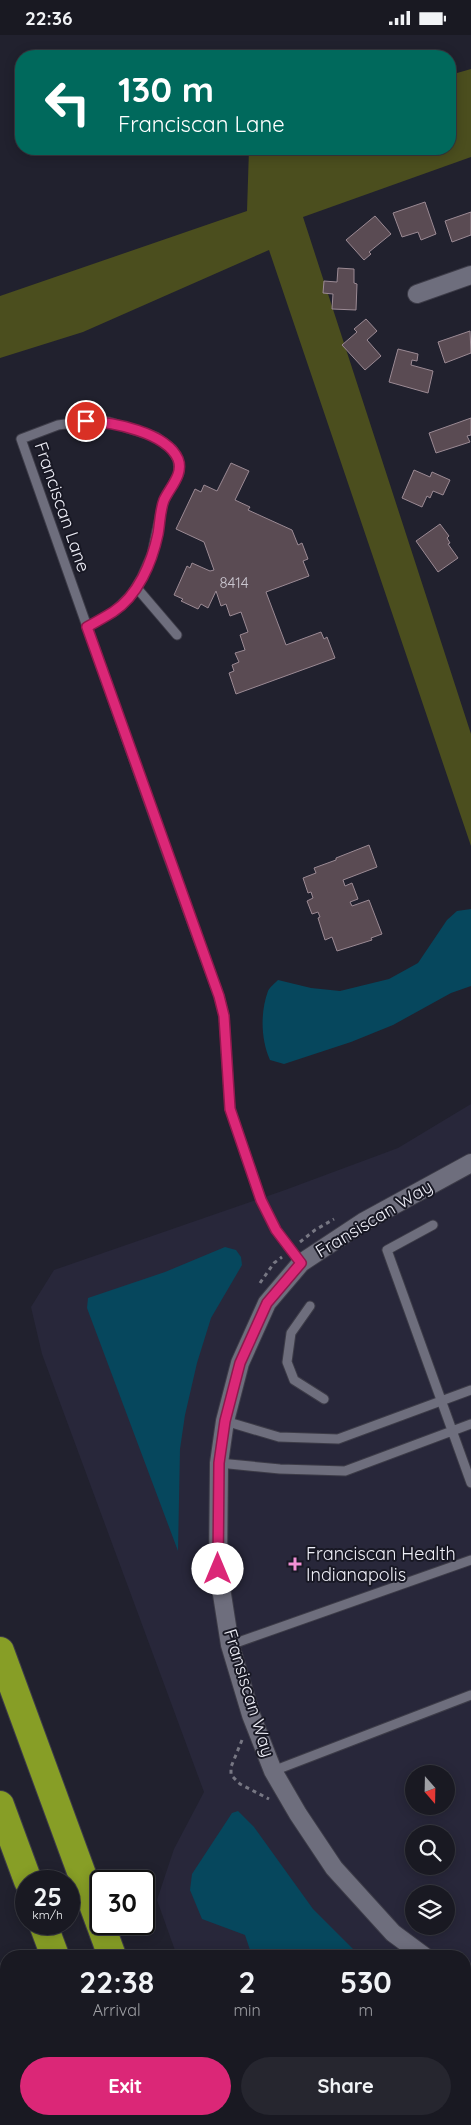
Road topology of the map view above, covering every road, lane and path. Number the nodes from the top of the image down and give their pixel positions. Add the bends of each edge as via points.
1 (471, 275) edge
2 (417, 294) dead end
3 (136, 587) junction
4 (87, 627) junction
5 (177, 635) dead end
6 (471, 1163) edge
7 (433, 1225) dead end
8 (301, 1263) junction
9 (310, 1305) dead end
10 (471, 1391) edge
11 (324, 1399) dead end
12 (442, 1401) junction
13 (225, 1421) junction
14 (471, 1424) edge
15 (452, 1431) junction
16 (219, 1463) junction
17 (471, 1483) edge
18 (471, 1560) edge
19 (230, 1645) junction
20 (0, 1651) edge
21 (471, 1695) edge
22 (273, 1771) junction
23 (0, 1805) edge
24 (24, 1870) edge
25 (48, 1935) edge
26 (53, 1950) edge
27 (110, 1950) edge
28 (416, 1950) edge

1 - 2 street
3 - 4 lane, Franciscan Lane via 115,611
3 - 4 lane, Franciscan Lane via 152,554 164,502 179,473 178,460 172,449 156,437 109,422 58,425 21,439
3 - 5 lane
4 - 8 lane, Franciscan Lane via 219,996 224,1016 230,1109 261,1200 276,1230
6 - 8 street, Fransiscan Way via 363,1221
7 - 12 lane via 387,1250
8 - 13 street, Fransiscan Way via 267,1303 240,1363
9 - 11 lane via 291,1333 287,1362 294,1380
10 - 12 lane
12 - 13 lane via 338,1439 279,1437
12 - 15 lane
13 - 16 street, Fransiscan Way
14 - 15 lane
15 - 16 lane via 344,1471
15 - 17 lane
16 - 19 street, Fransiscan Way via 218,1569
18 - 19 lane
19 - 22 street, Fransiscan Way via 251,1715
20 - 27 highway
21 - 22 lane
22 - 28 street, Fransiscan Way via 334,1868 393,1933
23 - 24 highway
25 - 26 highway

